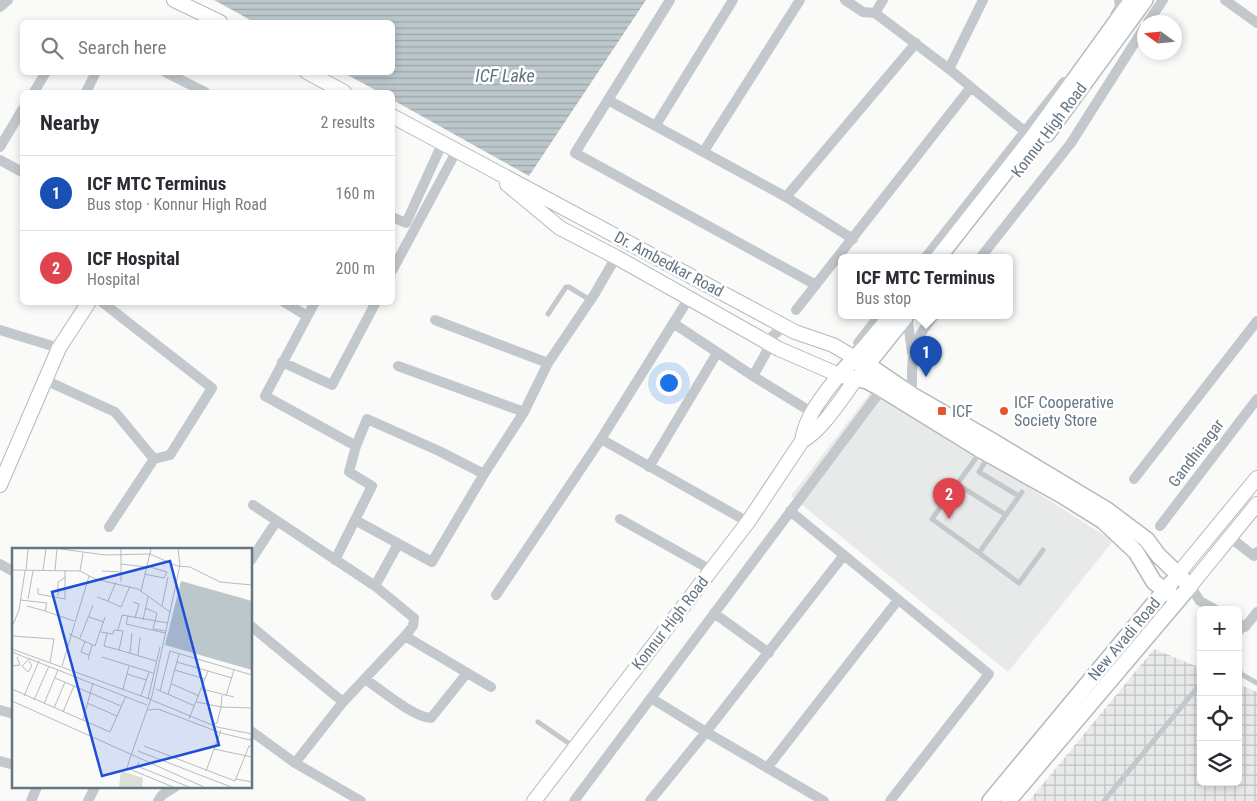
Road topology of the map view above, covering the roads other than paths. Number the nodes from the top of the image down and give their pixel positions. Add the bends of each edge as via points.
1 (8, 0) edge
2 (174, 0) edge
3 (670, 0) edge
4 (733, 0) edge
5 (800, 0) edge
6 (845, 0) edge
7 (883, 0) edge
8 (983, 0) edge
9 (1119, 0) edge
10 (1132, 0) edge
11 (1145, 0) edge
12 (1163, 0) edge
13 (1225, 0) edge
14 (0, 7) edge
15 (875, 13) junction
16 (1153, 15) edge
17 (216, 20) edge
18 (1257, 23) edge
19 (1137, 39) edge
20 (916, 43) junction
21 (948, 69) junction
22 (44, 75) edge
23 (94, 75) edge
24 (171, 75) edge
25 (310, 75) edge
26 (324, 88) edge
27 (971, 88) junction
28 (35, 90) edge
29 (87, 90) edge
30 (201, 90) edge
31 (608, 100) junction
32 (20, 113) edge
33 (395, 118) edge
34 (656, 125) junction
35 (1033, 138) junction
36 (442, 144) junction
37 (0, 147) edge
38 (457, 150) junction
39 (704, 151) junction
40 (0, 161) edge
41 (485, 166) junction
42 (20, 171) edge
43 (786, 197) junction
44 (395, 218) edge
45 (853, 239) junction
46 (841, 254) edge
47 (929, 254) edge
48 (941, 254) edge
49 (954, 254) edge
50 (983, 254) edge
51 (616, 257) junction
52 (838, 258) edge
53 (395, 265) edge
54 (816, 285) junction
55 (689, 298) junction
56 (590, 300) junction
57 (87, 305) edge
58 (106, 305) edge
59 (289, 305) edge
60 (313, 305) edge
61 (374, 305) edge
62 (796, 310) dead end
63 (548, 314) dead end
64 (307, 316) junction
65 (878, 319) edge
66 (889, 319) edge
67 (902, 319) edge
68 (906, 319) edge
69 (931, 319) edge
70 (434, 320) dead end
71 (1257, 320) edge
72 (673, 323) junction
73 (784, 326) junction
74 (0, 330) edge
75 (769, 342) junction
76 (59, 348) junction
77 (912, 352) junction
78 (717, 353) junction
79 (860, 355) junction
80 (282, 362) junction
81 (548, 363) junction
82 (398, 366) dead end
83 (839, 374) junction
84 (753, 376) junction
85 (856, 379) junction
86 (45, 380) junction
87 (882, 388) junction
88 (912, 395) junction
89 (1257, 399) edge
90 (524, 412) junction
91 (813, 413) junction
92 (601, 439) junction
93 (802, 441) junction
94 (356, 446) junction
95 (989, 447) junction
96 (154, 459) junction
97 (649, 467) junction
98 (484, 474) junction
99 (1257, 478) edge
100 (1134, 479) dead end
101 (957, 484) junction
102 (0, 485) edge
103 (1257, 504) edge
104 (253, 506) dead end
105 (790, 511) junction
106 (1006, 515) junction
107 (620, 519) dead end
108 (355, 520) junction
109 (276, 522) junction
110 (748, 522) junction
111 (1160, 526) dead end
112 (110, 527) dead end
113 (1231, 538) junction
114 (398, 544) junction
115 (1043, 550) dead end
116 (1257, 552) edge
117 (979, 553) junction
118 (844, 556) junction
119 (252, 558) edge
120 (335, 560) junction
121 (0, 564) edge
122 (711, 570) junction
123 (12, 571) edge
124 (1178, 574) junction
125 (375, 586) junction
126 (1190, 586) junction
127 (1165, 590) junction
128 (496, 595) dead end
129 (898, 600) junction
130 (1178, 600) junction
131 (1200, 601) junction
132 (1209, 606) edge
133 (1257, 612) edge
134 (714, 613) junction
135 (1242, 625) edge
136 (252, 627) edge
137 (405, 636) junction
138 (769, 653) junction
139 (467, 673) junction
140 (1242, 675) edge
141 (365, 679) junction
142 (1257, 683) edge
143 (491, 687) dead end
144 (1197, 688) edge
145 (651, 698) junction
146 (343, 702) junction
147 (538, 722) dead end
148 (252, 732) edge
149 (706, 732) junction
150 (575, 748) junction
151 (296, 763) junction
152 (767, 768) junction
153 (37, 788) edge
154 (94, 788) edge
155 (173, 788) edge
156 (31, 801) edge
157 (88, 801) edge
158 (158, 801) edge
159 (361, 801) edge
160 (534, 801) edge
161 (574, 801) edge
162 (650, 801) edge
163 (824, 801) edge
164 (890, 801) edge
165 (990, 801) edge
166 (1008, 801) edge
167 (1104, 801) edge

1 - 14 street
2 - 17 main road
3 - 31 street
4 - 34 street
5 - 39 street
6 - 15 street via 862,12
7 - 15 street
8 - 21 street
9 - 35 street via 1120,7
10 - 35 main road
11 - 35 main road, Konnur High Road
12 - 16 street
13 - 18 street
15 - 20 street
19 - 50 street via 1071,143
20 - 21 street
20 - 43 street
21 - 27 street
22 - 28 street
23 - 29 street
24 - 30 street
25 - 26 main road
27 - 35 street
27 - 45 street
31 - 34 street
31 - 54 street via 575,153
32 - 37 street
33 - 36 main road, Dr. Ambedkar Road
34 - 39 street
35 - 47 street
35 - 48 main road
35 - 49 main road, Konnur High Road
36 - 38 main road, Dr. Ambedkar Road
36 - 44 street via 406,223
38 - 41 main road, Dr. Ambedkar Road
38 - 53 street
39 - 43 street
40 - 42 street
41 - 51 main road, Dr. Ambedkar Road via 560,228
41 - 73 main road, Dr. Ambedkar Road
43 - 45 street
45 - 46 street
51 - 55 main road, Dr. Ambedkar Road
51 - 56 street
52 - 54 street
54 - 62 street
55 - 72 street
55 - 75 main road, Dr. Ambedkar Road
56 - 63 lane via 566,287
56 - 81 street
57 - 76 main road
58 - 96 street via 212,388 170,455
59 - 64 street
60 - 64 street
61 - 80 street via 332,385
64 - 80 street
65 - 79 street
66 - 79 main road
67 - 79 main road, Konnur High Road
68 - 77 street
69 - 77 street via 922,328
70 - 81 street
71 - 100 street
72 - 78 street
72 - 92 street
73 - 75 street
73 - 79 main road, Dr. Ambedkar Road
74 - 76 street
75 - 83 main road, Dr. Ambedkar Road
75 - 84 street
76 - 86 main road
77 - 88 street
78 - 84 street
78 - 97 street
79 - 83 main road
79 - 85 main road, Konnur High Road
79 - 88 main road
80 - 94 street via 265,396
81 - 90 street
82 - 90 street
83 - 85 main road
83 - 91 main road, Konnur High Road
84 - 91 street
85 - 87 main road
85 - 93 main road, Konnur High Road via 810,437
86 - 96 street via 115,412
86 - 102 main road
87 - 95 main road
87 - 105 street
88 - 95 main road
89 - 111 street, Gandhinagar
90 - 98 street
91 - 93 main road, Konnur High Road
92 - 97 street
92 - 128 street
93 - 110 main road, Konnur High Road
94 - 98 street via 367,419 439,450
94 - 108 street via 348,472 372,486
95 - 101 lane
95 - 106 lane via 979,472 1021,494
95 - 124 main road via 1107,510 1147,540
95 - 127 main road via 1103,521 1136,552 1154,582
96 - 112 street
97 - 110 street
98 - 114 street via 432,562
99 - 124 main road, New Avadi Road
101 - 106 lane
101 - 117 lane via 932,520
103 - 113 main road, New Avadi Road
104 - 109 street
105 - 118 street
105 - 134 street
106 - 117 lane
107 - 122 street
108 - 114 street
108 - 120 street
109 - 119 street
109 - 120 street
110 - 122 main road, Konnur High Road
113 - 116 street via 1254,556
113 - 126 main road, New Avadi Road
114 - 125 street
115 - 117 lane via 1019,583
118 - 129 street
118 - 138 street
120 - 125 street
121 - 123 street
122 - 150 main road, Konnur High Road
124 - 126 main road
124 - 127 main road, New Avadi Road
125 - 137 street via 414,618 413,626
126 - 130 main road, New Avadi Road
126 - 131 street
127 - 130 main road
127 - 165 main road, New Avadi Road
129 - 152 street
129 - 164 street via 989,674
130 - 131 street
130 - 166 main road, New Avadi Road
131 - 132 street
133 - 135 street
134 - 138 street
134 - 145 street
136 - 146 street
137 - 139 street
137 - 141 street
138 - 149 street
139 - 141 street via 431,718 410,710
139 - 143 street
140 - 142 lane
141 - 146 street
144 - 167 lane
145 - 149 street
145 - 161 street
146 - 151 street
147 - 150 lane
148 - 151 street
149 - 152 street
149 - 162 street
150 - 160 main road, Konnur High Road
151 - 159 street
152 - 163 street
153 - 156 street
154 - 157 street
155 - 158 street

